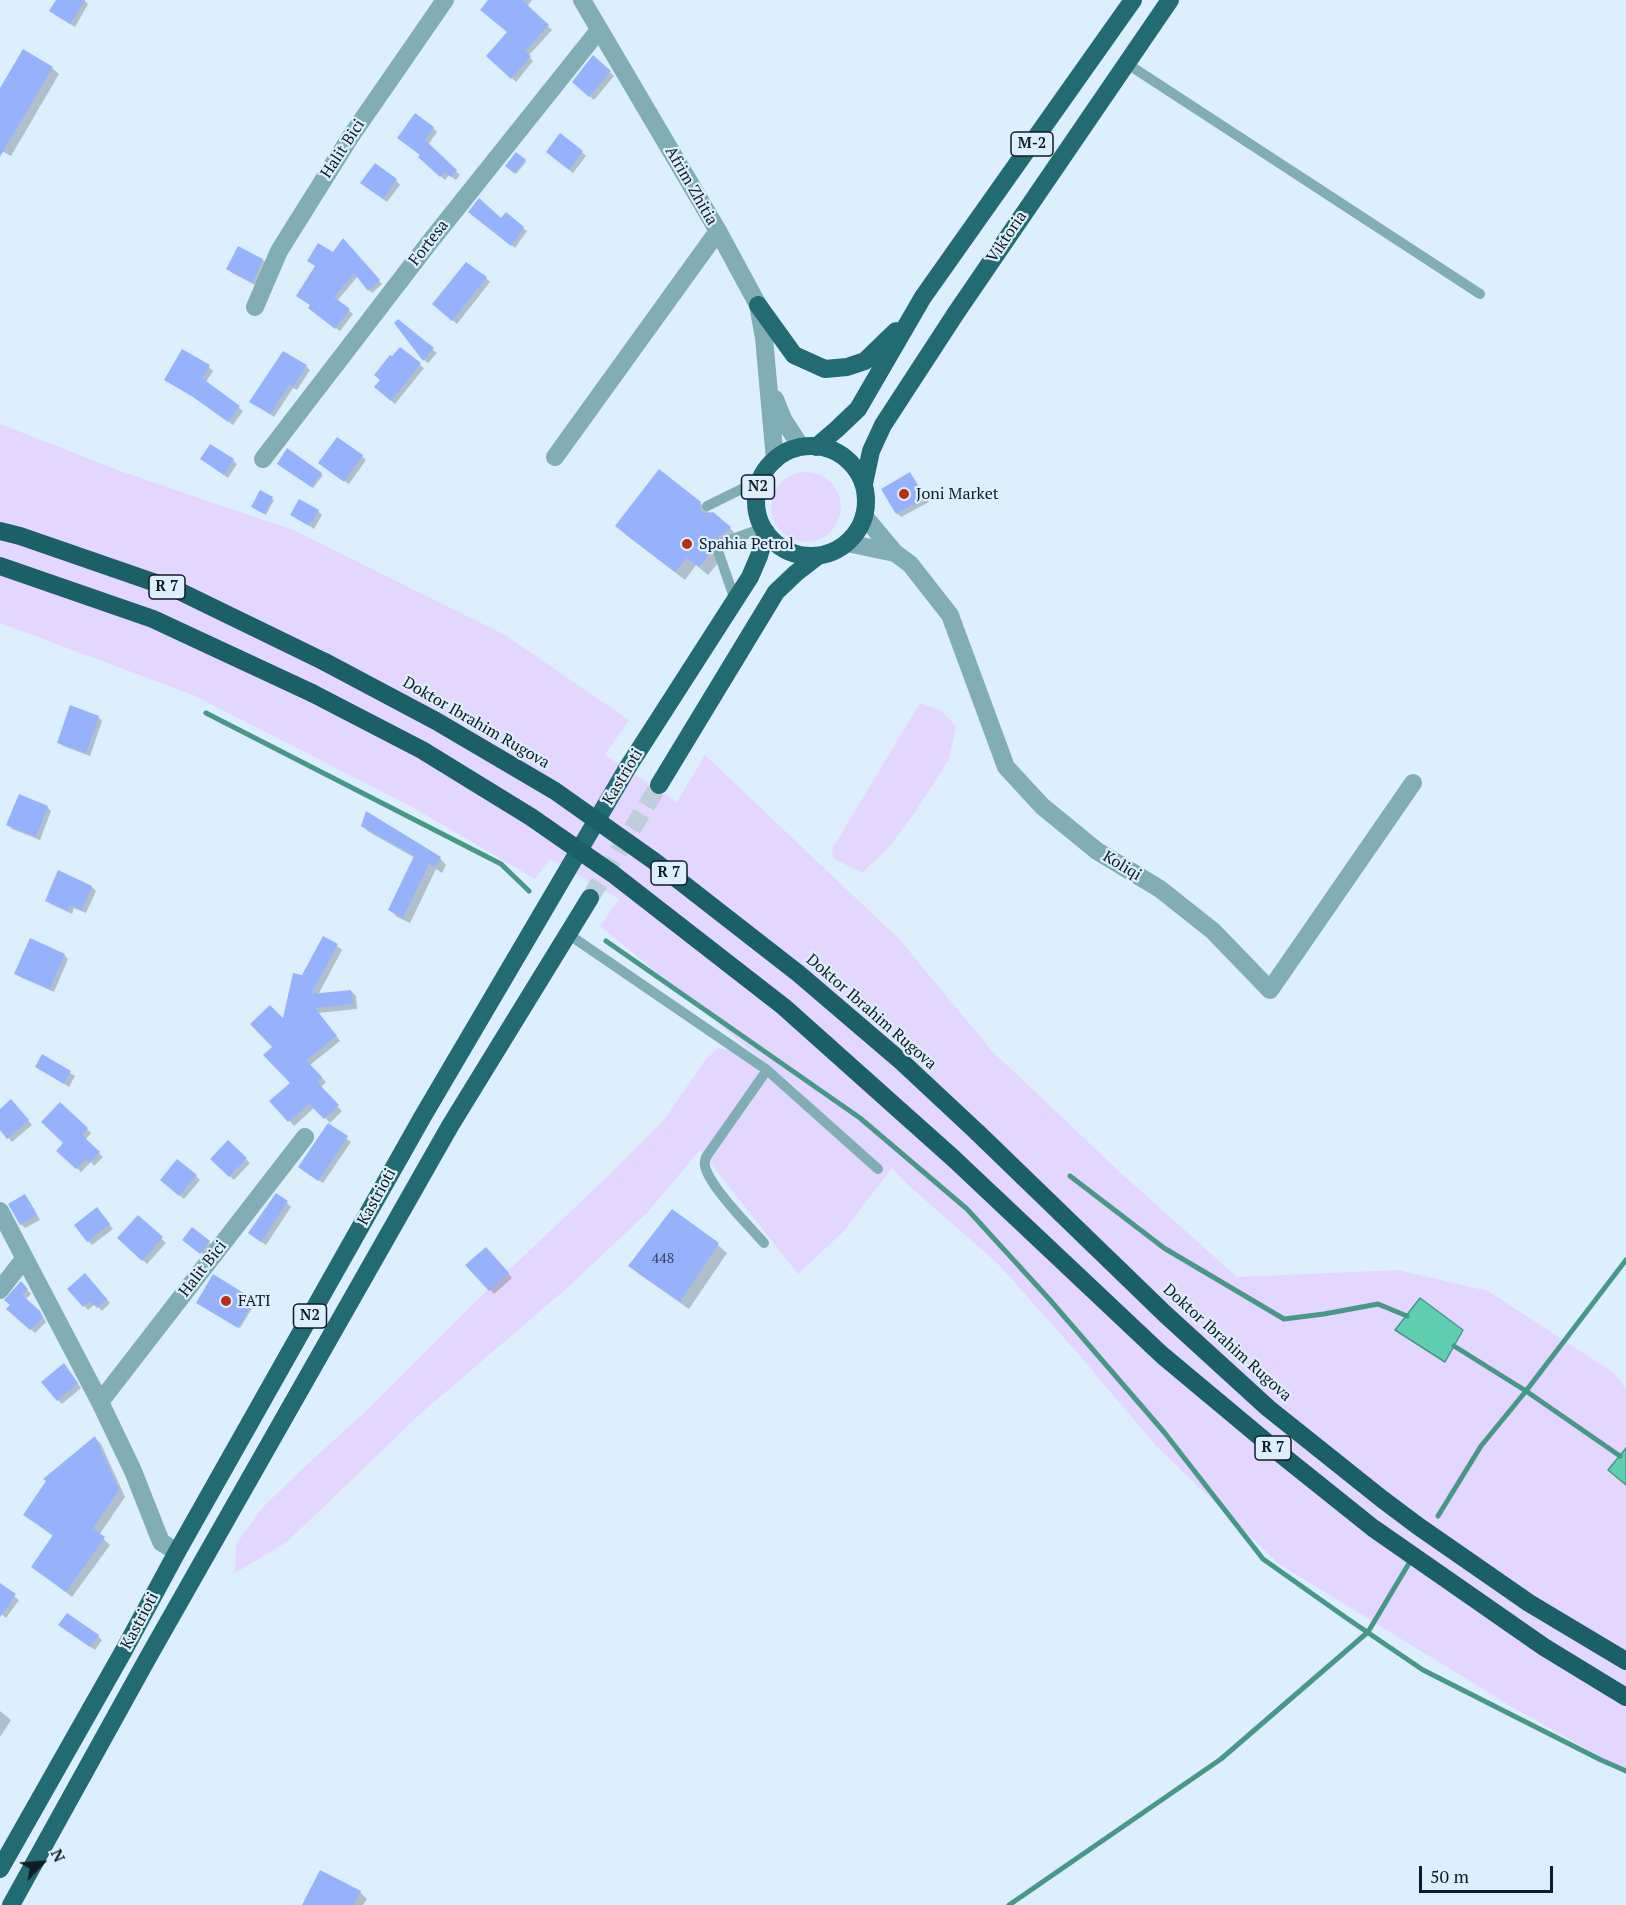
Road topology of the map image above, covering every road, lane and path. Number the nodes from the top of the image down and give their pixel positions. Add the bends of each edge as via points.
1 (445, 0) edge
2 (582, 0) edge
3 (1132, 0) edge
4 (1170, 0) edge
5 (599, 30) junction
6 (1126, 63) junction
7 (718, 231) junction
8 (941, 274) joint
9 (1480, 294) dead end
10 (924, 297) junction
11 (758, 305) junction
12 (255, 307) dead end
13 (769, 383) junction
14 (808, 447) junction
15 (555, 457) dead end
16 (263, 459) dead end
17 (775, 460) junction
18 (760, 480) junction
19 (864, 484) junction
20 (707, 506) dead end
21 (864, 516) junction
22 (764, 530) junction
23 (0, 531) edge
24 (847, 543) junction
25 (895, 554) junction
26 (818, 556) junction
27 (0, 566) edge
28 (735, 600) junction
29 (1413, 783) dead end
30 (659, 785) tunnel mouth
31 (590, 897) tunnel mouth
32 (568, 934) junction
33 (766, 1070) junction
34 (305, 1137) dead end
35 (878, 1168) dead end
36 (0, 1211) edge
37 (764, 1244) dead end
38 (24, 1259) junction
39 (0, 1290) edge
40 (100, 1402) junction
41 (177, 1552) junction
42 (1626, 1661) edge
43 (1626, 1697) edge
44 (0, 1869) edge
45 (11, 1905) edge

1 - 12 street, Halit Bici via 351,136 279,251
2 - 5 street, Afrim Zhitia
3 - 8 highway, Viktoria / M-2
4 - 6 highway, Viktoria / M-2
5 - 7 street, Afrim Zhitia
5 - 16 street, Fortesa
6 - 9 lane
6 - 19 highway, Viktoria / M-2 via 883,424 871,451
7 - 11 street, Afrim Zhitia
7 - 15 street
8 - 10 highway, Viktoria / N2
10 - 11 highway via 865,361 825,369 794,355
10 - 14 highway, Viktoria / N2 via 858,409 837,429
11 - 13 street, Afrim Zhitia
13 - 14 street, Afrim Zhitia via 783,419
13 - 17 street, Afrim Zhitia
14 - 17 highway, N2 via 787,452
14 - 19 highway via 831,450 845,458
17 - 18 highway, N2
18 - 20 lane
18 - 22 highway, N2 via 756,504
19 - 21 highway
21 - 24 highway
21 - 25 street, Koliqi
22 - 26 highway via 788,551
22 - 28 highway, Kastrioti / N2 via 759,556
22 - 28 lane via 716,545
23 - 42 highway, Doktor Ibrahim Rugova / R 7, bridge via 179,591 436,721 555,791 654,861 799,974 902,1062 1268,1408 1418,1526 1528,1603
24 - 25 street
24 - 26 highway
25 - 29 street, Koliqi via 910,564 950,615 1006,767 1042,806 1097,851 1160,889 1213,931 1270,990
26 - 30 highway via 776,592
27 - 43 highway, R 7, bridge via 153,619 312,693 422,750 531,817 613,874 784,1007 857,1070 1162,1355 1282,1456 1373,1528 1544,1647
28 - 41 highway, Kastrioti / N2 via 628,767 423,1116
31 - 32 highway, Kastrioti / N2
32 - 33 lane
32 - 45 highway, Kastrioti / N2 via 450,1126
33 - 35 lane
33 - 37 lane via 704,1163 718,1190
34 - 40 street, Halit Bici
36 - 38 street
38 - 39 street
38 - 40 street
40 - 41 street via 161,1542
41 - 44 highway, Kastrioti / N2

